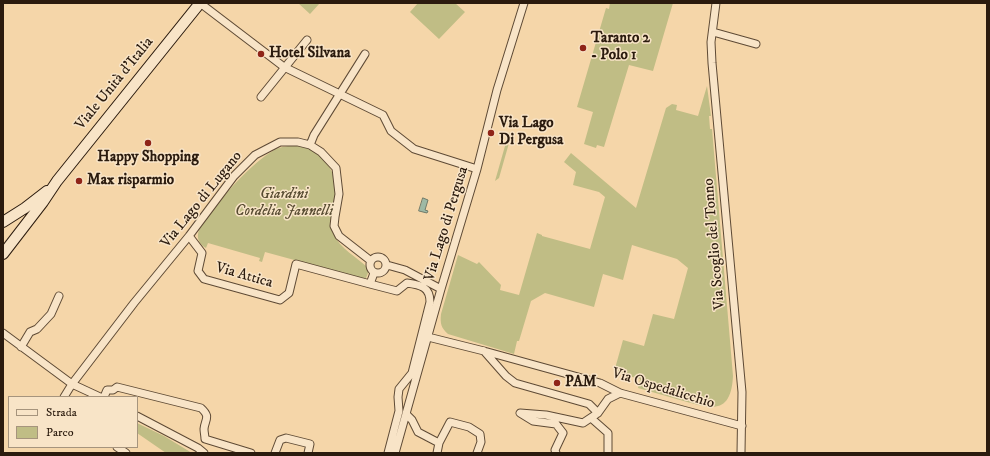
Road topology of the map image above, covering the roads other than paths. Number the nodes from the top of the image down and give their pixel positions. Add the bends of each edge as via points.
1 (200, 3) edge
2 (524, 3) edge
3 (716, 3) edge
4 (713, 32) junction
5 (307, 40) dead end
6 (756, 44) dead end
7 (365, 54) dead end
8 (284, 67) junction
9 (340, 94) junction
10 (261, 97) dead end
11 (310, 145) junction
12 (477, 169) junction
13 (55, 184) junction
14 (3, 222) edge
15 (189, 236) junction
16 (3, 254) edge
17 (371, 261) junction
18 (387, 265) junction
19 (374, 273) junction
20 (370, 284) junction
21 (441, 288) junction
22 (59, 296) dead end
23 (3, 333) edge
24 (428, 338) junction
25 (21, 347) junction
26 (484, 351) junction
27 (72, 384) junction
28 (399, 389) junction
29 (620, 393) junction
30 (412, 394) junction
31 (65, 396) edge
32 (98, 396) edge
33 (105, 396) edge
34 (598, 413) junction
35 (406, 414) junction
36 (138, 417) edge
37 (591, 418) junction
38 (742, 426) junction
39 (439, 443) junction
40 (204, 453) edge
41 (251, 453) edge
42 (275, 453) edge
43 (308, 453) edge
44 (388, 453) edge
45 (395, 453) edge
46 (437, 453) edge
47 (477, 453) edge
48 (556, 453) edge
49 (608, 453) edge
50 (741, 453) edge

1 - 8 street
1 - 13 main road, Viale Unità d'Italia
2 - 12 street, Via Lago di Pergusa via 497,90
3 - 4 street, Via Scoglio del Tonno
4 - 6 street
4 - 38 street, Via Scoglio del Tonno via 712,63 742,392
5 - 8 street
7 - 9 street
8 - 9 street
8 - 10 street
9 - 11 street
9 - 12 street via 383,115 391,131 414,149
11 - 15 street, Via Lago di Lugano via 280,142 256,156 234,176
11 - 17 street, Via Lago di Lugano via 321,152 336,168 339,194 334,226 339,236
12 - 21 street, Via Lago di Pergusa
13 - 14 main road, Viale Unità d'Italia
13 - 16 main road, Viale Unità d'Italia
15 - 20 street, Via Attica via 202,253 198,271 204,278 280,300 289,293 296,264
15 - 27 street, Via Lago di Lugano
17 - 18 street via 375,257 380,257
17 - 19 street via 370,266
18 - 19 street via 383,273
18 - 21 street via 405,270
19 - 20 street
20 - 28 street, Via Attica via 397,291 407,283 418,285 426,289 430,295 412,373
21 - 24 street, Via Lago di Pergusa
22 - 25 street via 51,314 37,329 30,332
23 - 25 street
24 - 26 street, Via Ospedalicchio
24 - 30 street, Via Lago di Pergusa
25 - 27 street
26 - 29 street, Via Ospedalicchio via 600,383
26 - 34 street via 514,383 590,404
27 - 31 street, Via Lago di Lugano
27 - 32 street
28 - 30 street
28 - 44 street via 399,411
29 - 34 street via 608,399
29 - 38 street, Via Ospedalicchio
30 - 35 street, Via Lago di Pergusa
33 - 41 street via 108,390 118,386 201,408 206,412 207,419 205,439
34 - 37 street
35 - 39 street via 418,432
35 - 45 street, Via Lago di Pergusa
36 - 40 street
37 - 48 street via 583,423 546,414 520,413 533,421 556,424 563,433
37 - 49 street via 608,433
38 - 50 street, Via Scoglio del Tonno
39 - 46 street
39 - 47 street via 450,422 469,427 480,434 481,442
42 - 43 street via 280,440 286,438 310,444

